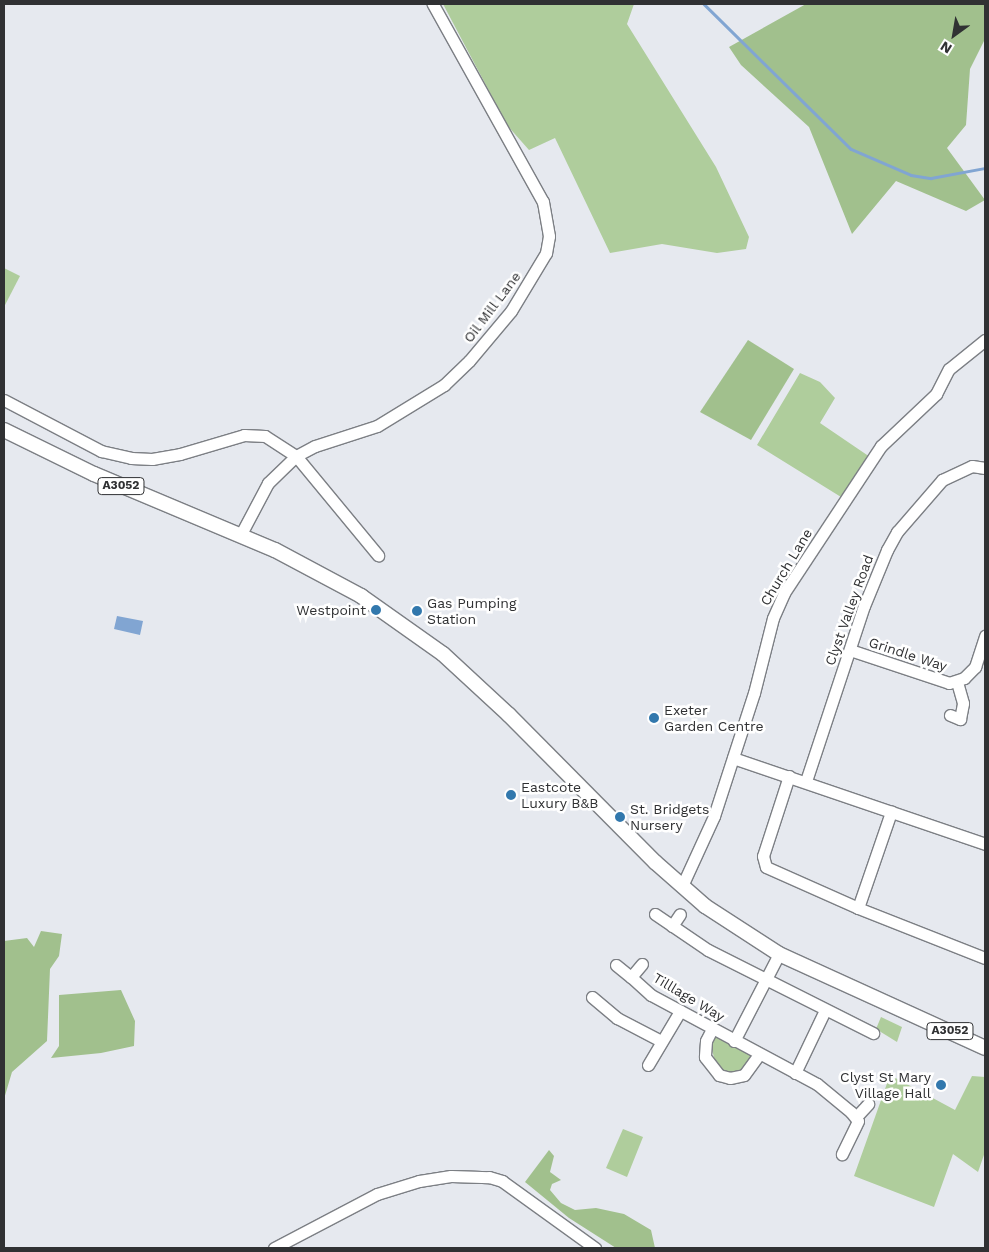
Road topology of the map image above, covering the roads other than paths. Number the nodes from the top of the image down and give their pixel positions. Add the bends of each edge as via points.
1 (433, 4) edge
2 (985, 340) edge
3 (4, 400) edge
4 (4, 430) edge
5 (296, 456) junction
6 (985, 468) edge
7 (241, 534) junction
8 (378, 556) dead end
9 (985, 636) edge
10 (850, 650) junction
11 (957, 682) junction
12 (958, 718) dead end
13 (733, 758) junction
14 (789, 776) junction
15 (806, 781) junction
16 (891, 812) junction
17 (985, 844) edge
18 (682, 886) junction
19 (858, 908) junction
20 (655, 914) dead end
21 (680, 914) dead end
22 (672, 926) junction
23 (779, 954) junction
24 (985, 958) edge
25 (642, 964) dead end
26 (616, 965) dead end
27 (631, 977) junction
28 (765, 978) junction
29 (592, 997) dead end
30 (825, 1010) junction
31 (680, 1011) junction
32 (712, 1029) junction
33 (873, 1033) dead end
34 (661, 1041) junction
35 (734, 1041) junction
36 (985, 1048) edge
37 (759, 1054) junction
38 (648, 1065) dead end
39 (795, 1073) junction
40 (868, 1104) dead end
41 (856, 1117) junction
42 (842, 1154) dead end
43 (274, 1248) edge
44 (595, 1248) edge

1 - 5 street, Oil Mill Lane via 543,202 549,236 546,253 512,311 444,385 378,426 315,446
2 - 13 street, Church Lane via 949,369 936,394 881,446 784,594 773,618
3 - 5 street via 101,450 132,458 152,459 180,454 244,435 265,436
4 - 7 main road, A3052 via 94,474
5 - 7 street, Oil Mill Lane via 268,483
5 - 8 street
6 - 10 street, Clyst Valley Road via 972,466 950,474 897,532 876,573
7 - 18 main road, A3052 via 344,586 443,654
9 - 11 street, Grindle Way via 975,667
10 - 11 street, Grindle Way via 942,682
10 - 15 street, Clyst Valley Road
11 - 12 street, Grindle Way via 963,703
13 - 14 street
13 - 18 street, Church Lane via 714,816
14 - 15 street
14 - 19 street via 763,856 764,863 769,870
15 - 16 street
16 - 17 street
16 - 19 street
18 - 23 main road, A3052 via 733,926
19 - 24 street
20 - 22 street
21 - 22 street
22 - 28 street via 708,950
23 - 28 street
23 - 36 main road, A3052
25 - 27 street, Tilllage Way
26 - 27 street, Tilllage Way
27 - 31 street, Tilllage Way via 651,995
28 - 30 street
28 - 35 street
29 - 34 street via 617,1018
30 - 33 street
30 - 39 street
31 - 32 street, Tilllage Way
31 - 34 street
32 - 35 street, Tilllage Way
32 - 37 street via 706,1041 705,1057 719,1075 730,1078 744,1075
34 - 38 street
35 - 37 street, Tilllage Way
37 - 39 street, Tilllage Way
39 - 41 street, Tilllage Way via 817,1084
40 - 41 street
41 - 42 street via 858,1121
43 - 44 street via 377,1194 418,1181 451,1176 489,1177 502,1181

